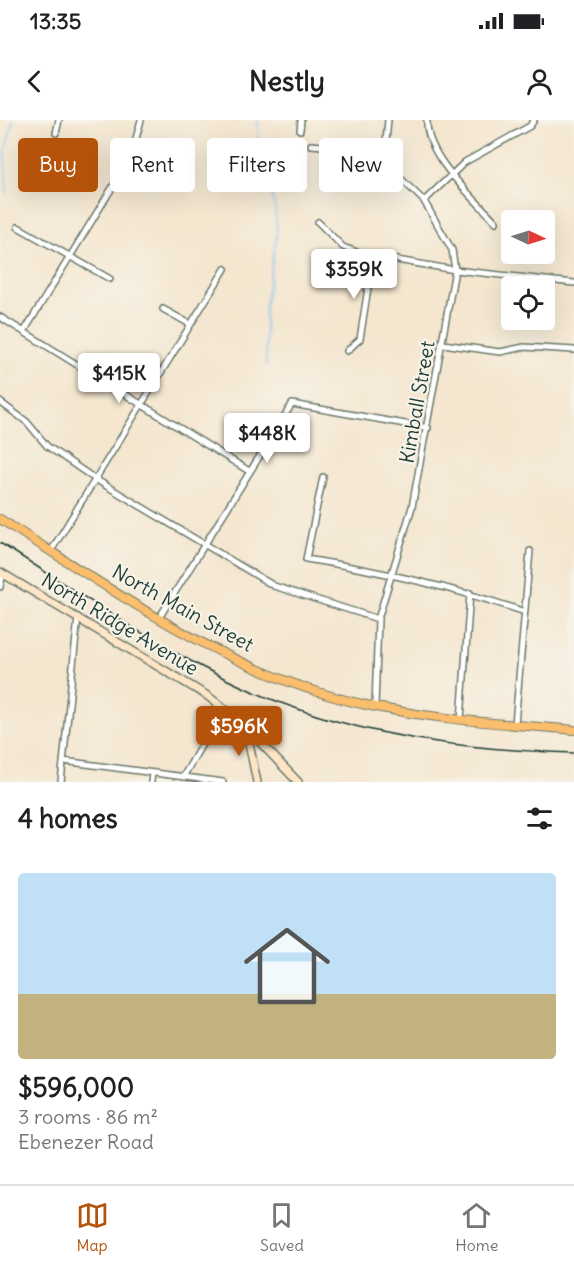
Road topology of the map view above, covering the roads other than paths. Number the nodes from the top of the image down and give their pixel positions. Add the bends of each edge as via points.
1 (59, 120) edge
2 (141, 120) edge
3 (301, 120) edge
4 (388, 120) edge
5 (427, 120) edge
6 (534, 120) edge
7 (300, 130) dead end
8 (56, 133) dead end
9 (386, 138) edge
10 (311, 145) dead end
11 (319, 146) edge
12 (453, 174) junction
13 (403, 181) edge
14 (424, 201) junction
15 (318, 222) dead end
16 (496, 222) dead end
17 (18, 227) dead end
18 (70, 254) junction
19 (373, 256) junction
20 (225, 269) dead end
21 (455, 270) junction
22 (110, 279) dead end
23 (574, 283) edge
24 (163, 309) dead end
25 (0, 317) edge
26 (190, 324) junction
27 (25, 330) junction
28 (443, 344) junction
29 (574, 350) edge
30 (347, 351) dead end
31 (0, 402) edge
32 (143, 406) junction
33 (428, 428) junction
34 (249, 471) junction
35 (323, 477) dead end
36 (95, 479) junction
37 (0, 519) edge
38 (204, 544) junction
39 (530, 550) dead end
40 (51, 551) junction
41 (2, 572) edge
42 (392, 573) junction
43 (0, 587) edge
44 (470, 593) junction
45 (525, 612) junction
46 (78, 617) junction
47 (159, 618) junction
48 (378, 619) junction
49 (375, 707) junction
50 (222, 708) junction
51 (461, 720) junction
52 (515, 724) junction
53 (245, 727) junction
54 (574, 730) edge
55 (63, 761) junction
56 (152, 772) junction
57 (183, 777) junction
58 (61, 782) edge
59 (151, 782) edge
60 (223, 782) edge
61 (257, 782) edge
62 (298, 782) edge

1 - 8 street
2 - 18 street via 131,157
3 - 7 street
4 - 9 street
5 - 12 street via 435,151
6 - 12 street via 530,126 465,162
10 - 11 street
12 - 14 street
12 - 16 street
13 - 14 street, Kimball Street
14 - 21 street, Kimball Street via 452,250
15 - 19 street via 343,247
17 - 18 street
18 - 22 street
18 - 27 street
19 - 21 street
19 - 30 street via 360,339
20 - 26 street
21 - 23 street
21 - 28 street, Kimball Street
24 - 26 street
25 - 27 street
26 - 32 street
27 - 32 street
28 - 29 street via 500,352 524,347
28 - 33 street, Kimball Street
31 - 36 street via 27,422 47,446
32 - 34 street
32 - 36 street
33 - 34 street via 292,404
33 - 42 street, Kimball Street via 412,507
34 - 38 street
35 - 42 street via 306,559
36 - 38 street
36 - 40 street
37 - 40 main road, North Main Street
38 - 47 street
38 - 48 street via 274,586
39 - 45 street
40 - 47 main road, North Main Street
41 - 43 street
41 - 46 street, North Ridge Avenue
42 - 44 street
42 - 48 street, Kimball Street
44 - 45 street
44 - 51 street
45 - 52 street
46 - 50 street, North Ridge Avenue
46 - 55 street
47 - 49 main road, North Main Street via 279,678
48 - 49 street, Kimball Street
49 - 51 main road, North Main Street
50 - 53 street, North Ridge Avenue
50 - 57 street
51 - 52 main road, North Main Street
52 - 54 main road, North Main Street
53 - 61 street
53 - 62 street, North Ridge Avenue
55 - 56 street
55 - 58 street
56 - 57 street
56 - 59 street
57 - 60 street

